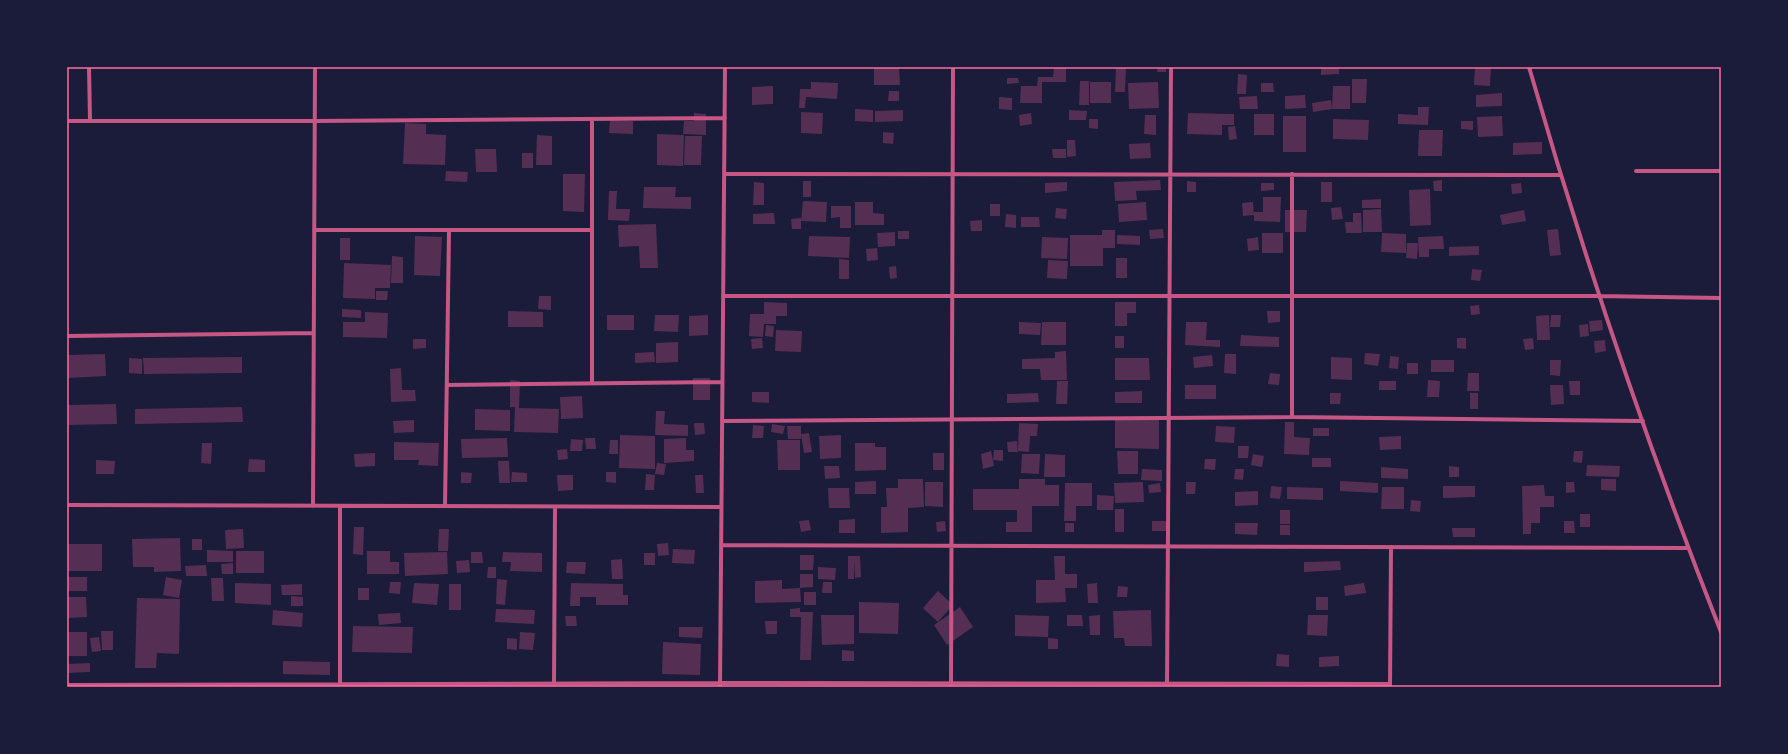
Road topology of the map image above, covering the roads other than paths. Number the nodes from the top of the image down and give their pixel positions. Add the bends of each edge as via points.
1 (89, 67) edge
2 (315, 67) edge
3 (725, 67) edge
4 (953, 67) edge
5 (1171, 67) edge
6 (1529, 67) edge
7 (725, 118) junction
8 (592, 119) junction
9 (67, 120) edge
10 (90, 120) junction
11 (315, 121) junction
12 (1636, 171) dead end
13 (1721, 171) edge
14 (724, 174) junction
15 (953, 174) junction
16 (1170, 174) junction
17 (1292, 174) junction
18 (1560, 175) junction
19 (314, 230) junction
20 (449, 230) junction
21 (592, 230) junction
22 (723, 296) junction
23 (952, 296) junction
24 (1169, 296) junction
25 (1292, 296) junction
26 (1599, 296) junction
27 (1721, 298) edge
28 (313, 333) junction
29 (67, 336) edge
30 (722, 382) junction
31 (592, 383) junction
32 (447, 385) junction
33 (1292, 417) junction
34 (1169, 418) junction
35 (952, 419) junction
36 (722, 421) junction
37 (1643, 421) junction
38 (67, 505) edge
39 (313, 506) junction
40 (340, 506) junction
41 (445, 506) junction
42 (555, 507) junction
43 (721, 507) junction
44 (721, 545) junction
45 (951, 546) junction
46 (1168, 546) junction
47 (1391, 547) junction
48 (1688, 548) junction
49 (1721, 632) edge
50 (67, 685) edge
51 (340, 685) edge
52 (554, 685) edge
53 (720, 685) edge
54 (951, 685) edge
55 (1167, 685) edge
56 (166, 686) edge
57 (1390, 686) edge

1 - 10 street
2 - 11 street
3 - 7 street
4 - 15 street
5 - 16 street
6 - 18 street
7 - 8 street
7 - 14 street
8 - 11 street
8 - 21 street
9 - 10 street
10 - 11 street
11 - 19 street
12 - 13 street
14 - 15 street
14 - 22 street
15 - 16 street
15 - 23 street
16 - 17 street
16 - 24 street
17 - 18 street
17 - 25 street
18 - 26 street
19 - 20 street
19 - 28 street
20 - 21 street
20 - 32 street
21 - 31 street
22 - 23 street
22 - 30 street
23 - 24 street
23 - 35 street
24 - 25 street
24 - 34 street
25 - 26 street
25 - 33 street
26 - 27 street
26 - 37 street
28 - 29 street
28 - 39 street
30 - 31 street
30 - 36 street
31 - 32 street
32 - 41 street
33 - 34 street
33 - 37 street
34 - 35 street
34 - 46 street
35 - 36 street
35 - 45 street
36 - 43 street
37 - 48 street
38 - 39 street
39 - 40 street
40 - 41 street
40 - 51 street
41 - 42 street
42 - 43 street
42 - 52 street
43 - 44 street
44 - 45 street
44 - 53 street
45 - 46 street
45 - 54 street
46 - 47 street
46 - 55 street
47 - 48 street
47 - 57 street
48 - 49 street
50 - 56 street
51 - 52 street
51 - 56 street
52 - 53 street
53 - 54 street
54 - 55 street
55 - 57 street

